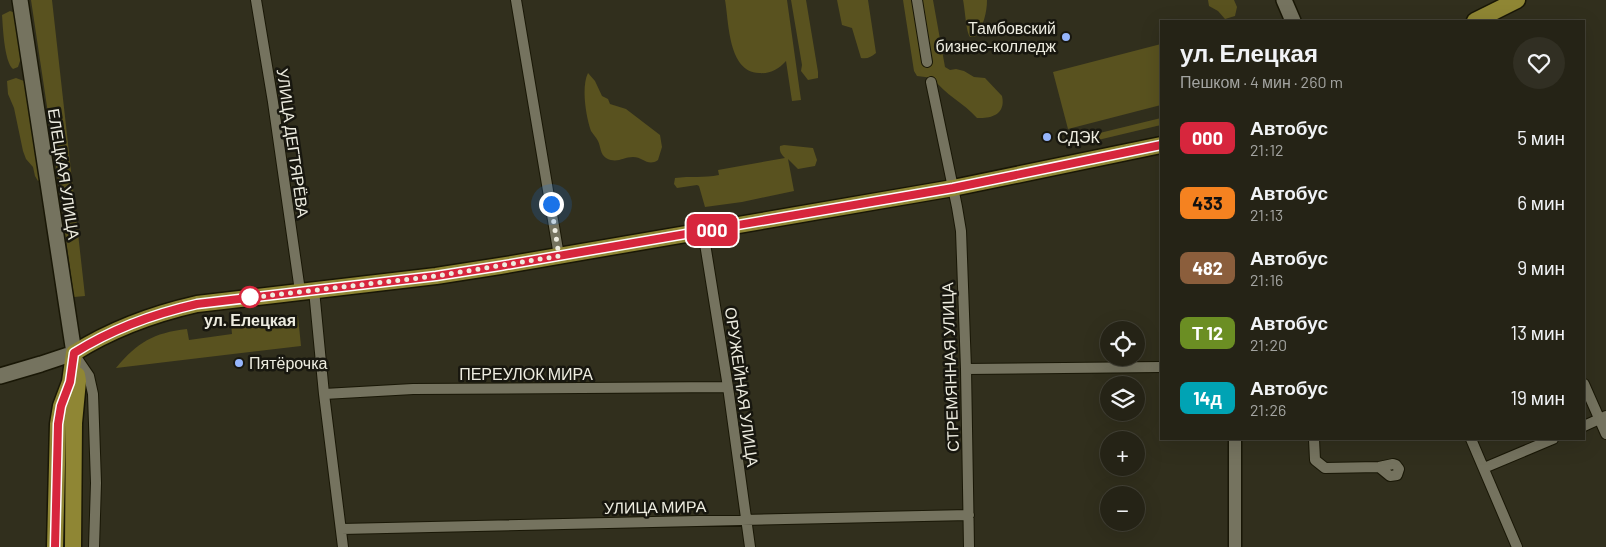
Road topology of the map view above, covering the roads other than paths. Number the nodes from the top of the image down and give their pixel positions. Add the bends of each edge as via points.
1 (20, 0) edge
2 (256, 0) edge
3 (516, 0) edge
4 (917, 0) edge
5 (1284, 0) edge
6 (1517, 0) edge
7 (1292, 20) edge
8 (1477, 20) edge
9 (927, 62) dead end
10 (931, 82) dead end
11 (1160, 146) edge
12 (953, 188) junction
13 (703, 231) junction
14 (559, 256) junction
15 (307, 290) junction
16 (74, 353) junction
17 (1160, 367) edge
18 (966, 369) junction
19 (0, 376) edge
20 (1585, 386) edge
21 (728, 387) junction
22 (324, 394) junction
23 (1603, 418) edge
24 (1585, 426) edge
25 (1606, 434) edge
26 (1235, 440) edge
27 (1314, 440) edge
28 (1471, 440) edge
29 (1551, 440) edge
30 (1379, 467) dead end
31 (1484, 468) junction
32 (969, 515) junction
33 (746, 519) junction
34 (341, 529) junction
35 (55, 542) edge
36 (73, 542) edge
37 (94, 547) edge
38 (342, 547) edge
39 (750, 547) edge
40 (969, 547) edge
41 (1235, 547) edge
42 (1516, 547) edge

1 - 16 main road, ЕЛЕЦКАЯ УЛИЦА
2 - 15 street, УЛИЦА ДЕГТЯРЁВА
3 - 14 street
4 - 9 street
5 - 7 main road
6 - 8 main road
10 - 12 street, СТРЕМЯННАЯ УЛИЦА
11 - 12 main road
12 - 13 main road
12 - 18 street, СТРЕМЯННАЯ УЛИЦА via 961,232
13 - 14 main road
13 - 21 street, ОРУЖЕЙНАЯ УЛИЦА
14 - 15 main road via 436,276
15 - 16 main road via 166,311 108,334
15 - 22 street, УЛИЦА ДЕГТЯРЁВА
16 - 19 main road
16 - 35 main road via 58,424
16 - 36 main road via 78,381 74,423
16 - 37 street via 89,376 93,394
17 - 18 street
18 - 32 street, СТРЕМЯННАЯ УЛИЦА
20 - 23 street
21 - 22 street, ПЕРЕУЛОК МИРА via 413,389
21 - 33 street, ОРУЖЕЙНАЯ УЛИЦА
22 - 34 street, УЛИЦА ДЕГТЯРЁВА
23 - 24 street
23 - 25 street
26 - 41 street
27 - 30 street via 1315,460 1325,468
28 - 31 street
29 - 31 street
31 - 42 street
32 - 33 street, УЛИЦА МИРА
32 - 40 street, СТРЕМЯННАЯ УЛИЦА
33 - 34 street, УЛИЦА МИРА
33 - 39 street, ОРУЖЕЙНАЯ УЛИЦА
34 - 38 street, УЛИЦА ДЕГТЯРЁВА

